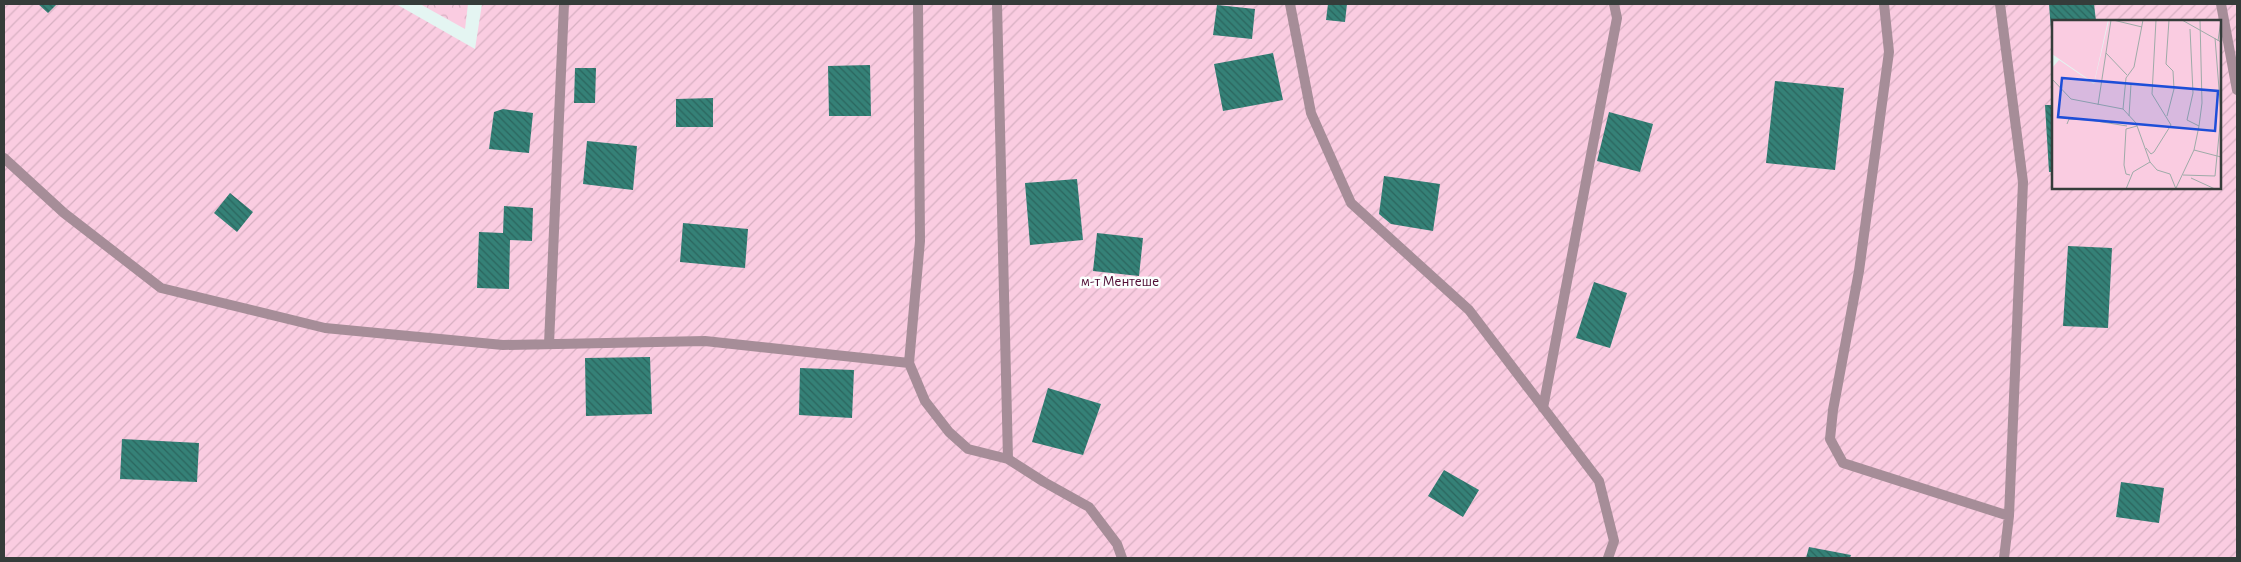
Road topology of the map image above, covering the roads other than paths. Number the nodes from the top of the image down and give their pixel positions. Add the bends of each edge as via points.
1 (564, 4) edge
2 (918, 4) edge
3 (997, 4) edge
4 (1290, 4) edge
5 (1614, 4) edge
6 (1884, 4) edge
7 (2000, 4) edge
8 (2221, 4) edge
9 (2237, 90) edge
10 (4, 158) edge
11 (549, 344) junction
12 (909, 363) junction
13 (1543, 408) junction
14 (1008, 459) junction
15 (2009, 516) junction
16 (1122, 558) edge
17 (1608, 558) edge
18 (2004, 558) edge

1 - 11 street
2 - 12 street via 920,241
3 - 14 street
4 - 13 street via 1311,113 1351,203 1469,310
5 - 13 street via 1617,18
6 - 15 street via 1889,52 1859,271 1830,439 1842,463
7 - 15 street via 2022,182
8 - 9 street
10 - 11 street via 64,213 161,288 325,328 503,344
11 - 12 street via 705,341
12 - 14 street via 925,400 949,432 968,449
13 - 17 street via 1599,481 1614,541
14 - 16 street via 1088,506 1117,544
15 - 18 street

